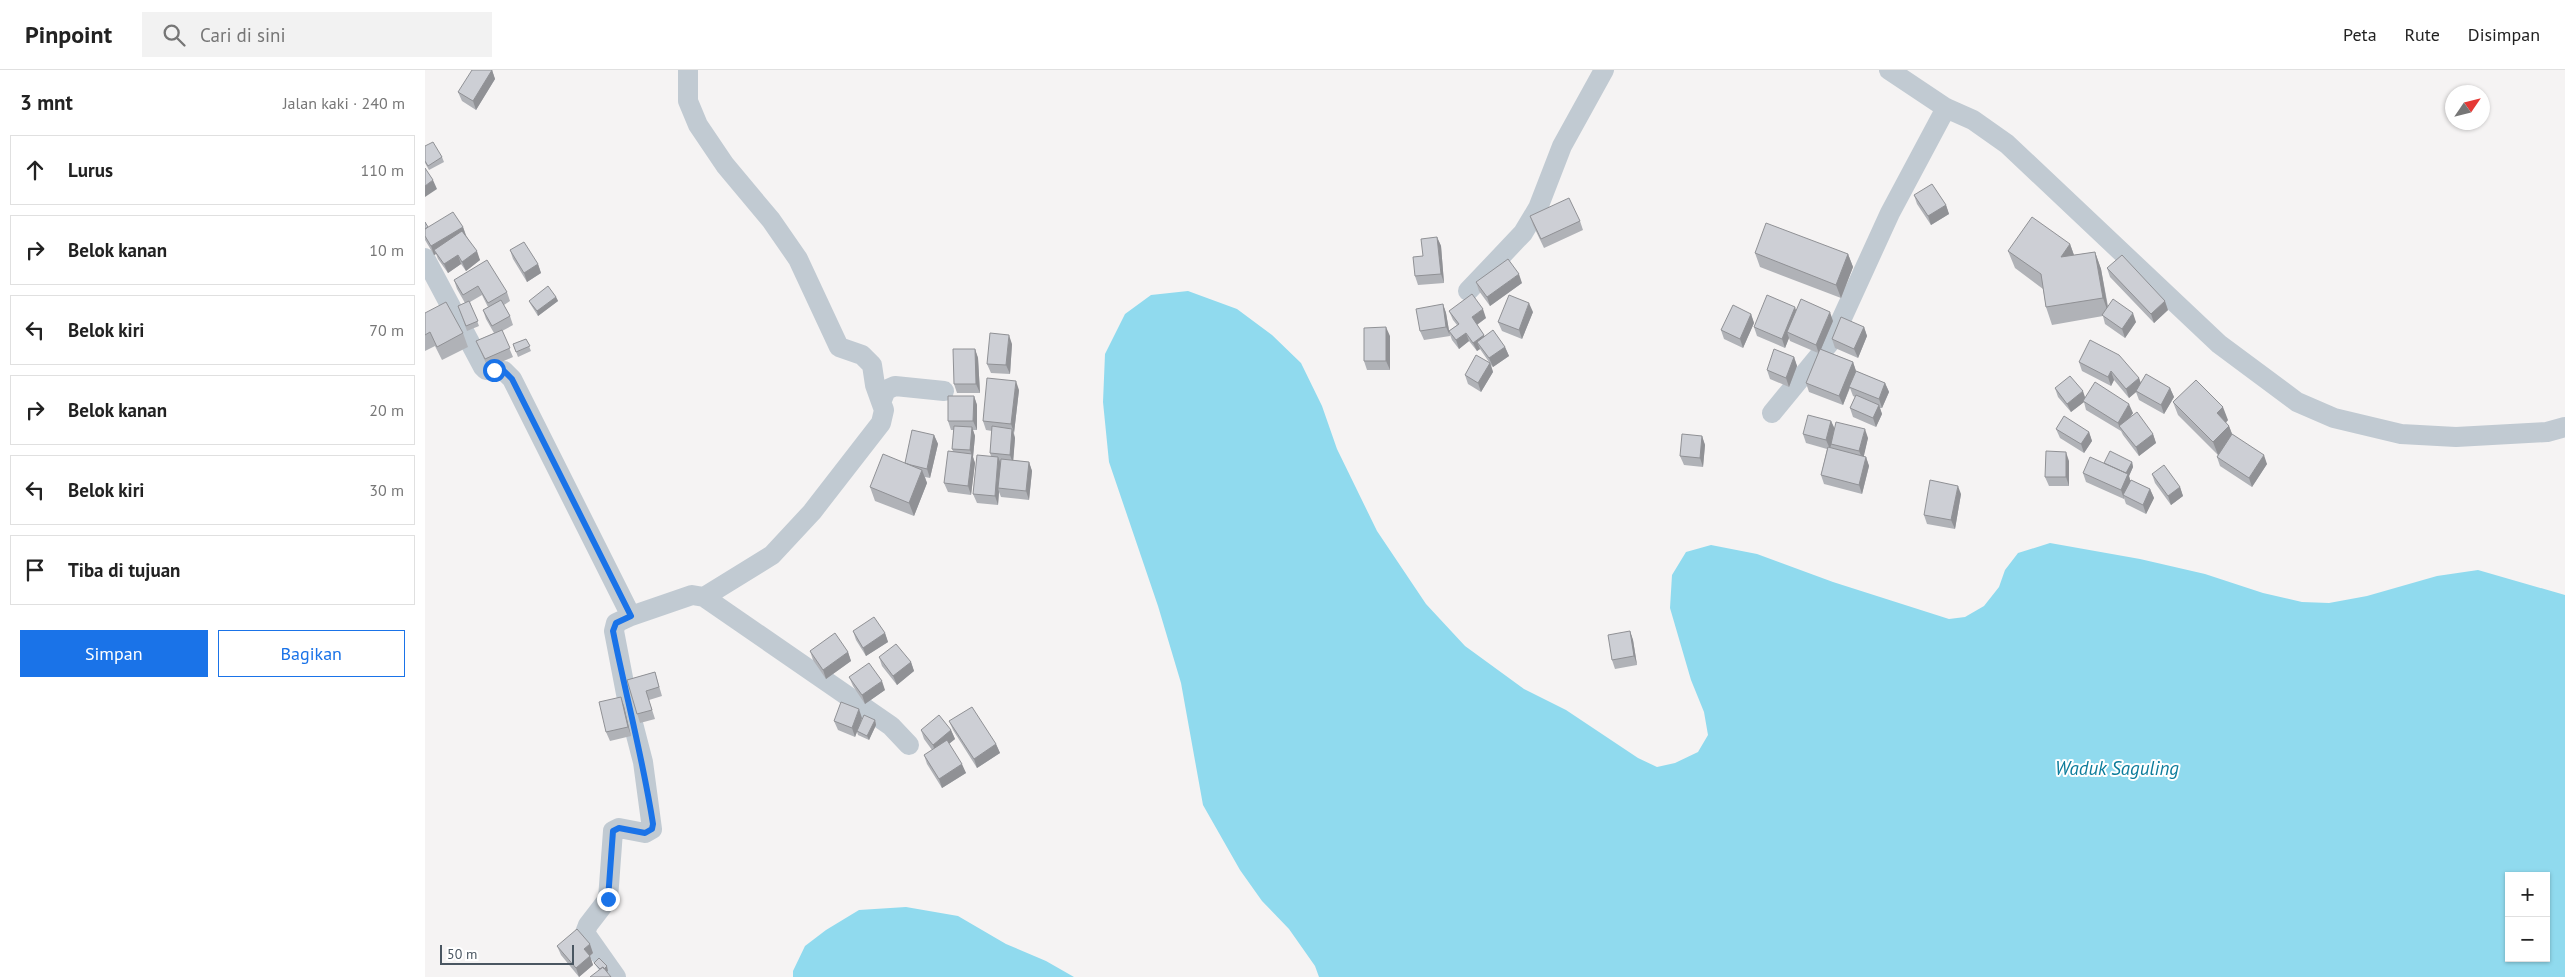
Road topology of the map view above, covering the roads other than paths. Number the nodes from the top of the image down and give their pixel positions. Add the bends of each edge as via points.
1 (688, 70) edge
2 (1604, 70) edge
3 (1889, 70) edge
4 (1946, 108) junction
5 (425, 258) edge
6 (1468, 291) dead end
7 (944, 391) dead end
8 (882, 400) junction
9 (1772, 413) dead end
10 (2565, 427) edge
11 (704, 597) junction
12 (631, 616) junction
13 (909, 745) dead end
14 (616, 977) edge

1 - 8 street via 688,101 698,125 798,259 839,346 867,358 874,370 875,384
2 - 6 street via 1567,138 1538,208 1523,233
3 - 4 street
4 - 9 street via 1890,213 1832,340
4 - 10 street via 1973,120 2007,144 2219,344 2297,402 2334,418 2401,434 2456,438 2547,432
5 - 12 street via 483,367 504,371 512,379
7 - 8 street via 895,386 886,390
8 - 11 street via 881,423 812,512 772,555
11 - 12 street via 692,595
11 - 13 street via 891,726
12 - 14 street via 616,623 613,631 643,762 652,829 645,833 619,828 613,831 608,899 585,933

